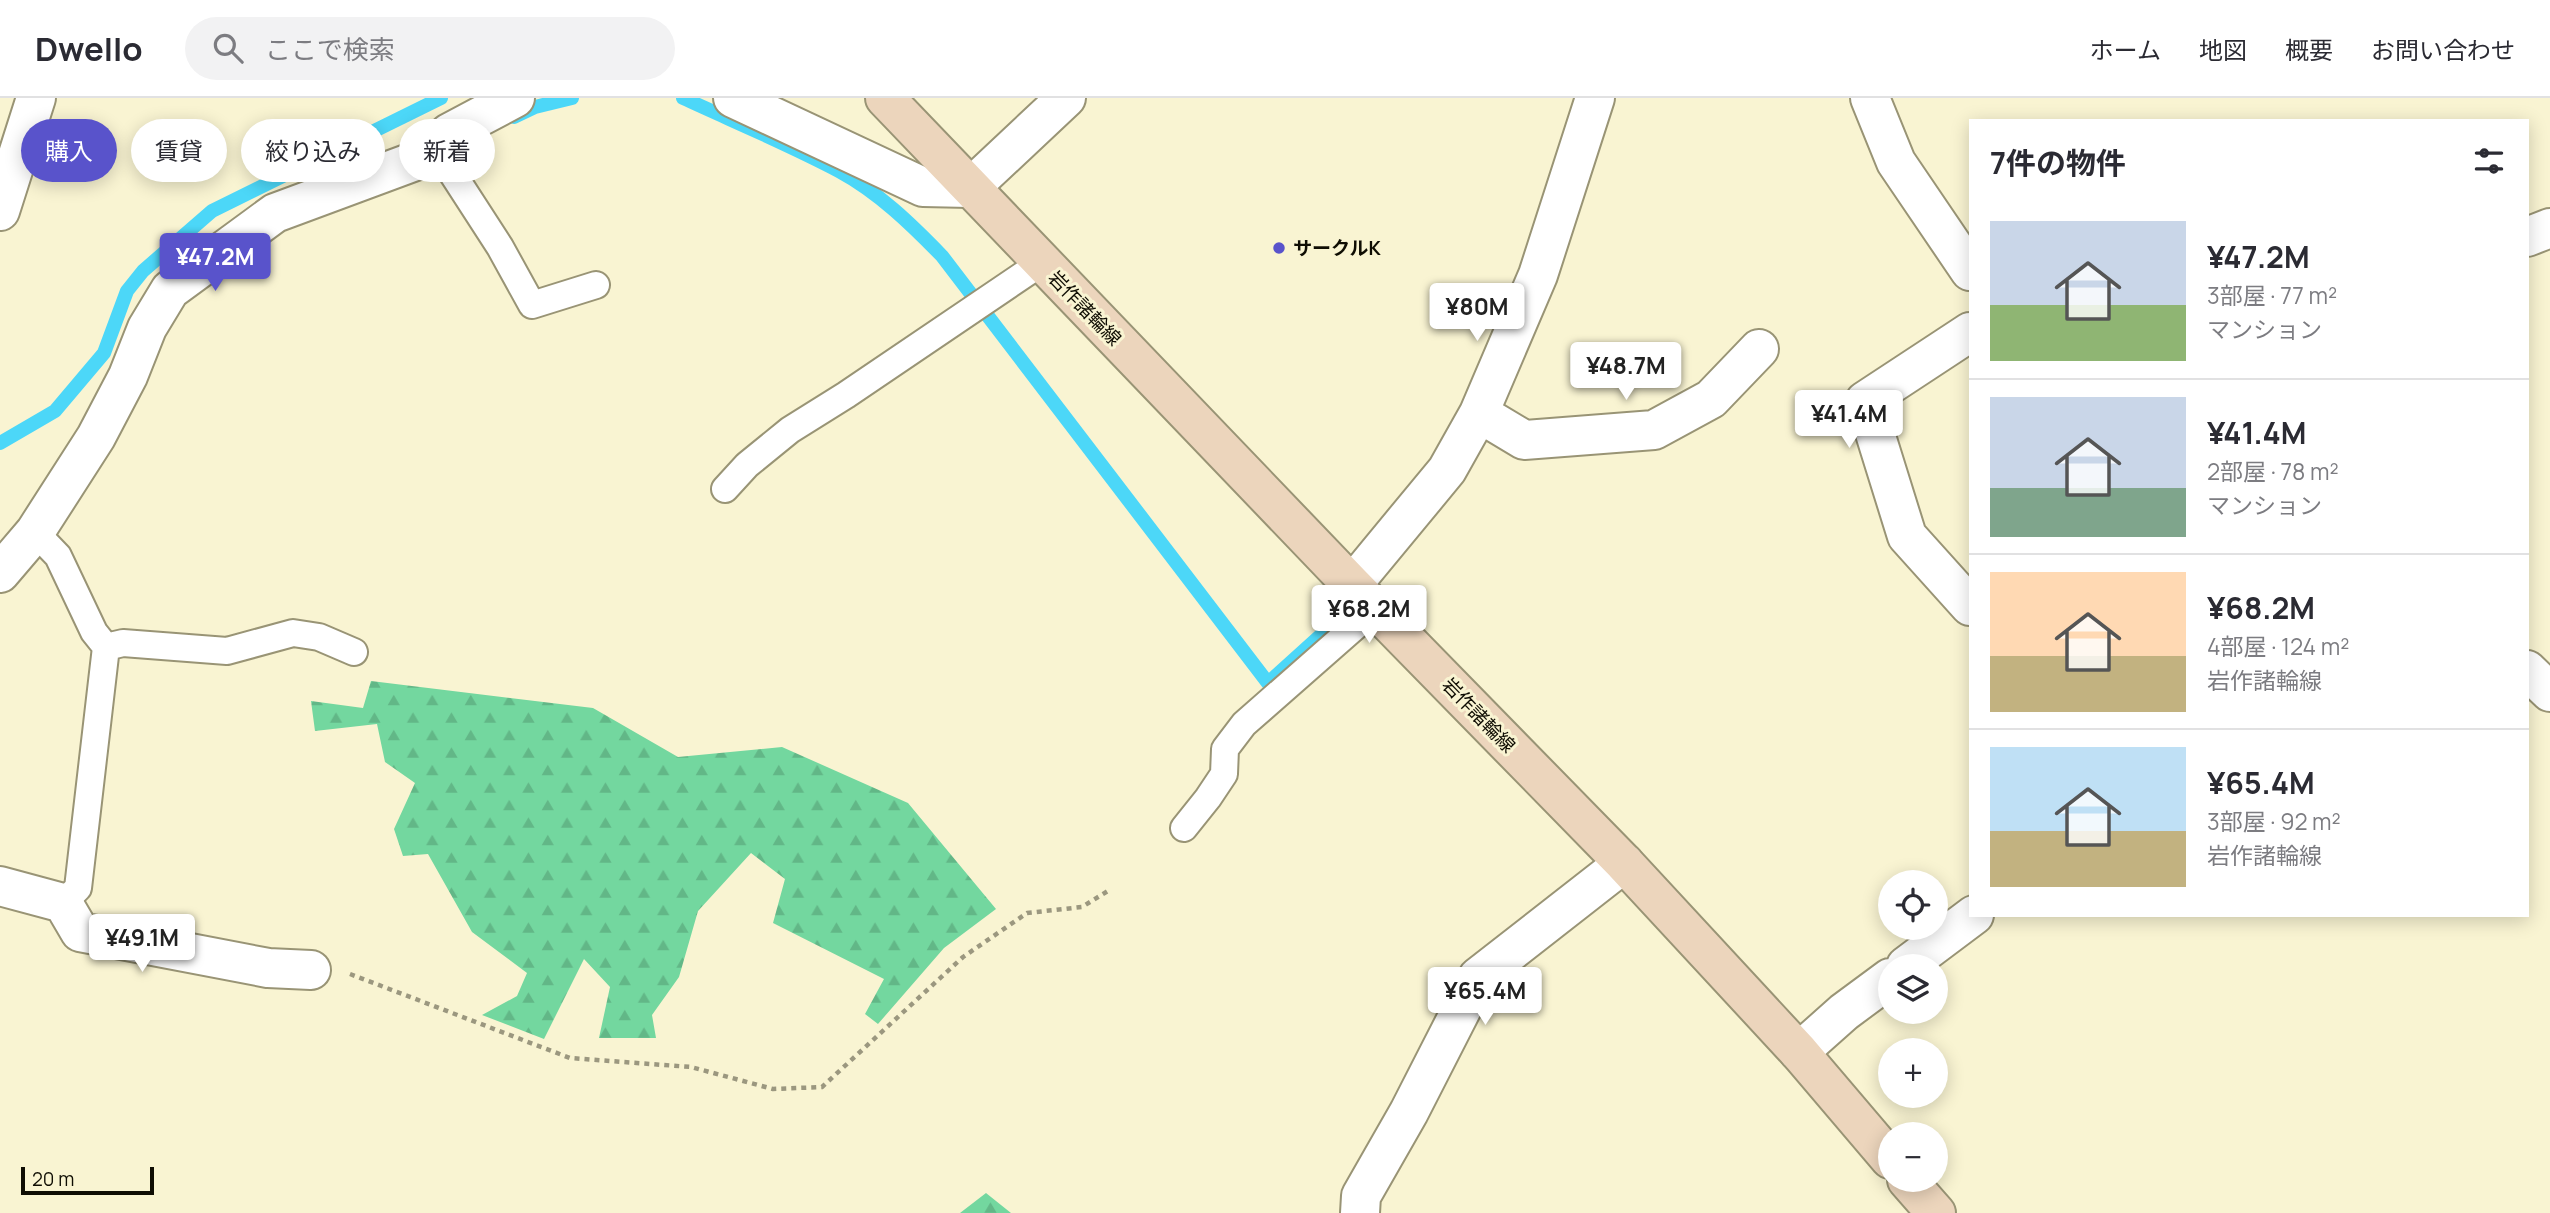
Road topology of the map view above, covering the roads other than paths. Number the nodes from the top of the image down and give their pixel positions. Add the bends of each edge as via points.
1 (36, 98) edge
2 (515, 98) edge
3 (733, 98) edge
4 (885, 98) edge
5 (1066, 98) edge
6 (1595, 98) edge
7 (1870, 98) edge
8 (475, 119) edge
9 (399, 167) edge
10 (458, 182) edge
11 (970, 188) junction
12 (0, 211) edge
13 (2550, 228) edge
14 (2529, 236) edge
15 (1041, 263) junction
16 (1969, 270) edge
17 (596, 285) dead end
18 (1969, 333) edge
19 (1759, 349) dead end
20 (1479, 413) junction
21 (725, 489) dead end
22 (35, 532) junction
23 (0, 573) edge
24 (1363, 597) junction
25 (1969, 605) edge
26 (106, 646) junction
27 (354, 652) dead end
28 (2529, 672) edge
29 (2550, 692) edge
30 (1184, 828) dead end
31 (1623, 863) junction
32 (0, 886) edge
33 (63, 903) junction
34 (1970, 917) edge
35 (1922, 954) edge
36 (311, 970) road end
37 (1878, 987) edge
38 (1799, 1052) junction
39 (1878, 1145) edge
40 (1918, 1192) edge
41 (1360, 1213) edge
42 (1936, 1213) edge

1 - 12 street
2 - 8 street
3 - 11 street via 923,187
4 - 11 main road, 岩作諸輪線
5 - 11 street
6 - 20 street via 1538,275
7 - 16 street via 1896,162
9 - 22 street via 275,213 170,290 96,436
10 - 17 lane via 532,305
11 - 15 main road, 岩作諸輪線
13 - 14 street
15 - 21 lane via 790,430 747,464
15 - 24 main road, 岩作諸輪線
18 - 25 street via 1865,401 1907,536
19 - 20 street via 1711,399 1654,430 1524,440
20 - 24 street
22 - 23 street
22 - 26 lane via 58,556 94,632
24 - 30 lane via 1244,724 1225,749 1224,774
24 - 31 main road, 岩作諸輪線
26 - 27 lane via 123,643 227,651 293,632
26 - 33 lane via 78,888
28 - 29 street
31 - 38 main road, 岩作諸輪線
31 - 41 street via 1478,977 1362,1196
32 - 33 street
33 - 36 street via 80,932 268,968
34 - 35 street
37 - 38 street
38 - 39 main road, 岩作諸輪線
40 - 42 main road

